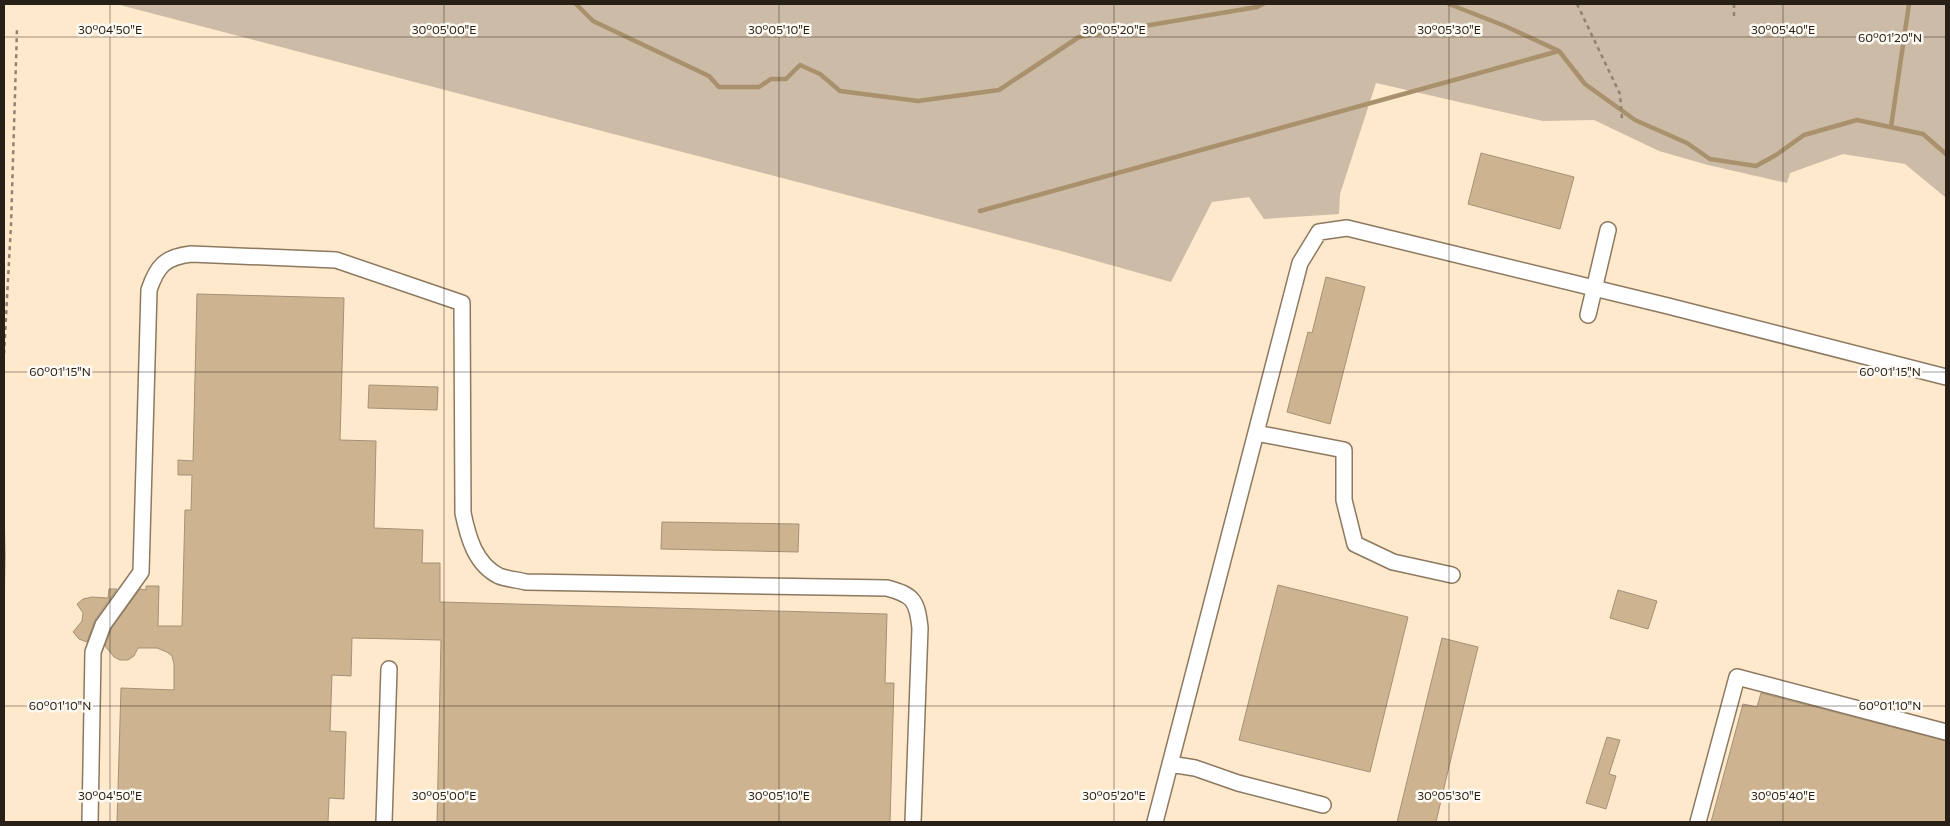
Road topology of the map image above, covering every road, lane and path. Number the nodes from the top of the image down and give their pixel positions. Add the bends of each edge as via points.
1 (1577, 4) edge
2 (1734, 4) edge
3 (1734, 20) dead end
4 (17, 29) dead end
5 (1622, 119) dead end
6 (1608, 230) dead end
7 (1594, 288) junction
8 (1588, 315) dead end
9 (4, 354) edge
10 (1946, 377) edge
11 (1256, 432) junction
12 (1452, 575) dead end
13 (389, 670) dead end
14 (1946, 732) edge
15 (1170, 764) junction
16 (1323, 805) dead end
17 (90, 822) edge
18 (384, 822) edge
19 (913, 822) edge
20 (1155, 822) edge
21 (1698, 822) edge

1 - 5 path via 1620,94
2 - 3 path
4 - 9 path
6 - 7 street
7 - 8 street
7 - 10 street
7 - 11 street via 1347,228 1319,232 1300,263
11 - 12 street via 1344,450 1344,500 1355,544 1393,562
11 - 15 street
13 - 18 street
14 - 21 street via 1737,677
15 - 16 street via 1195,768
15 - 20 street
17 - 19 street via 94,652 103,625 141,572 149,290 154,275 164,263 176,256 191,254 336,260 462,302 463,513 469,539 482,563 500,576 526,582 887,588 906,593 918,609 920,628

